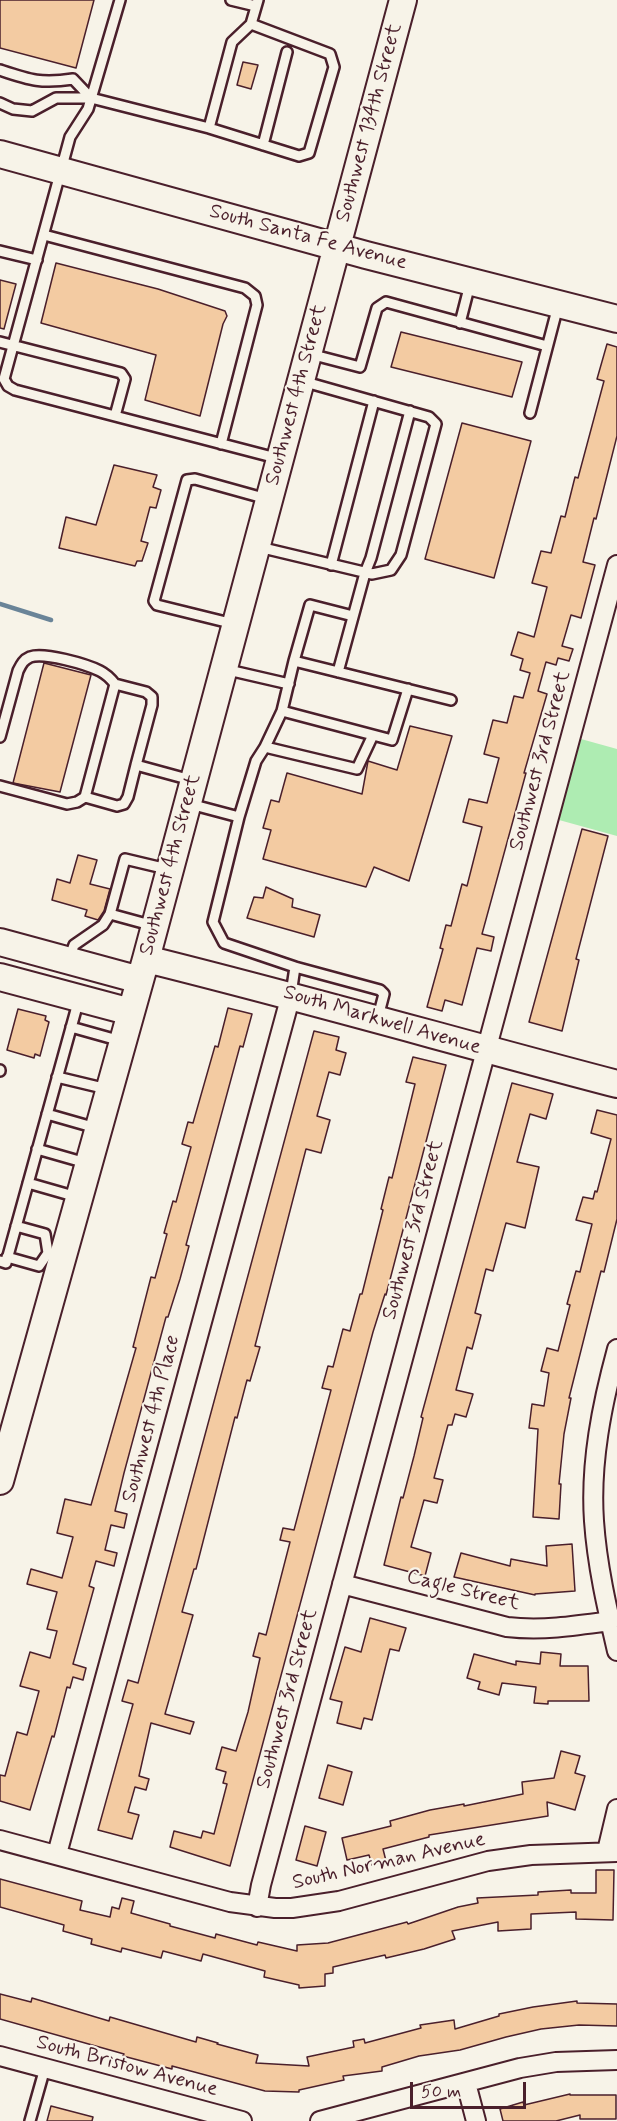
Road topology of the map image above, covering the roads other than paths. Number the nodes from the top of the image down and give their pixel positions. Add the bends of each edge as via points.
1 (120, 0) edge
2 (231, 0) edge
3 (403, 0) edge
4 (257, 3) edge
5 (251, 24) junction
6 (287, 51) dead end
7 (0, 70) edge
8 (91, 98) junction
9 (0, 103) edge
10 (209, 128) junction
11 (263, 145) junction
12 (0, 154) edge
13 (62, 171) junction
14 (44, 235) junction
15 (337, 247) junction
16 (0, 251) edge
17 (37, 260) junction
18 (471, 282) junction
19 (558, 304) junction
20 (617, 319) edge
21 (460, 323) junction
22 (0, 342) edge
23 (13, 346) junction
24 (547, 346) junction
25 (306, 365) junction
26 (374, 401) junction
27 (410, 411) junction
28 (530, 413) dead end
29 (115, 416) junction
30 (221, 444) junction
31 (280, 459) junction
32 (269, 500) junction
33 (257, 546) junction
34 (331, 565) junction
35 (617, 566) edge
36 (365, 573) junction
37 (353, 616) junction
38 (236, 625) junction
39 (294, 661) junction
40 (224, 669) junction
41 (338, 672) junction
42 (115, 684) junction
43 (289, 684) junction
44 (408, 689) junction
45 (451, 700) dead end
46 (282, 711) junction
47 (373, 735) junction
48 (0, 737) edge
49 (266, 747) junction
50 (136, 765) junction
51 (0, 786) edge
52 (191, 792) junction
53 (85, 797) junction
54 (238, 817) junction
55 (170, 870) junction
56 (110, 914) junction
57 (154, 926) junction
58 (68, 960) junction
59 (3, 963) edge
60 (295, 967) junction
61 (143, 969) junction
62 (291, 995) junction
63 (79, 998) junction
64 (131, 1012) junction
65 (377, 1019) junction
66 (71, 1028) junction
67 (123, 1041) junction
68 (487, 1050) junction
69 (57, 1077) junction
70 (617, 1084) edge
71 (110, 1089) junction
72 (47, 1114) junction
73 (98, 1128) junction
74 (37, 1149) junction
75 (89, 1164) junction
76 (28, 1183) junction
77 (79, 1198) junction
78 (16, 1226) junction
79 (55, 1255) junction
80 (4, 1259) edge
81 (617, 1349) edge
82 (0, 1481) edge
83 (342, 1584) junction
84 (610, 1621) junction
85 (617, 1651) edge
86 (617, 1809) edge
87 (0, 1840) edge
88 (612, 1852) edge
89 (57, 1854) junction
90 (257, 1907) junction
91 (0, 2055) edge
92 (617, 2060) edge
93 (45, 2068) junction
94 (466, 2083) junction
95 (30, 2121) edge
96 (242, 2121) edge
97 (320, 2121) edge
98 (476, 2121) edge

1 - 8 lane
2 - 4 lane
3 - 15 main road, Southwest 134th Street
4 - 5 lane
5 - 10 lane via 232,42
5 - 11 lane via 330,54 334,67 309,153 299,156
6 - 11 lane
7 - 8 lane via 50,83 73,79
8 - 9 lane via 56,98 32,111 13,110
8 - 10 lane
8 - 13 lane via 70,137
10 - 11 lane
12 - 13 main road, South Santa Fe Avenue
13 - 14 lane
13 - 15 main road, South Santa Fe Avenue
14 - 17 lane
14 - 30 lane via 245,288 255,296 257,305
15 - 18 main road, South Santa Fe Avenue
15 - 25 main road, Southwest 4th Street
16 - 17 lane
17 - 23 lane
18 - 19 main road, South Santa Fe Avenue
18 - 21 lane
19 - 20 main road, South Santa Fe Avenue
19 - 24 lane
21 - 24 lane
21 - 25 lane via 386,302 376,308 360,367
22 - 23 lane
23 - 29 lane via 4,379 8,386
23 - 29 lane via 121,373 125,379
24 - 28 lane
25 - 26 lane via 309,383
25 - 31 main road, Southwest 4th Street
26 - 27 lane
26 - 34 lane
27 - 36 lane
27 - 36 lane via 429,417 436,424 401,555 391,570
29 - 30 lane
30 - 31 lane
31 - 32 main road, Southwest 4th Street
32 - 33 main road, Southwest 4th Street
32 - 38 lane via 187,480 154,601
33 - 34 lane
33 - 38 main road, Southwest 4th Street
34 - 36 lane
35 - 68 street, Southwest 3rd Street
36 - 37 lane
37 - 39 lane via 310,605
37 - 41 lane
38 - 40 main road, Southwest 4th Street
39 - 41 lane
39 - 43 lane
40 - 43 lane
40 - 52 main road, Southwest 4th Street
41 - 44 lane
42 - 48 lane via 94,668 45,656 30,657 18,671
42 - 50 lane via 152,697
42 - 53 lane
43 - 46 lane
44 - 45 lane
44 - 47 lane via 392,740
46 - 47 lane
46 - 49 lane
47 - 49 lane via 357,769
49 - 54 lane via 256,761
50 - 52 lane
50 - 53 lane via 124,804 117,806
51 - 53 lane via 67,804
52 - 54 lane
52 - 55 main road, Southwest 4th Street
54 - 60 lane via 213,922 224,943
55 - 56 lane via 125,859
55 - 57 main road, Southwest 4th Street
56 - 57 lane
56 - 58 lane via 103,925 74,945
57 - 61 main road, Southwest 4th Street
58 - 59 main road, South Markwell Avenue
58 - 61 main road, South Markwell Avenue
59 - 63 main road
60 - 62 lane
60 - 65 lane via 380,990 384,994
61 - 62 main road, South Markwell Avenue
61 - 64 main road, Southwest 4th Street
62 - 65 main road, South Markwell Avenue
62 - 89 street, Southwest 4th Place
63 - 64 main road
63 - 66 lane
64 - 67 main road, Southwest 4th Street
65 - 68 main road, South Markwell Avenue
66 - 67 lane
66 - 69 lane
67 - 71 main road, Southwest 4th Street
68 - 70 main road, South Markwell Avenue
68 - 83 street, Southwest 3rd Street
69 - 71 lane
69 - 72 lane
71 - 73 main road, Southwest 4th Street
72 - 73 lane
72 - 74 lane
73 - 75 main road, Southwest 4th Street
74 - 75 lane
74 - 76 lane
75 - 77 main road, Southwest 4th Street
76 - 77 lane
76 - 78 lane
77 - 79 main road, Southwest 4th Street
78 - 79 lane via 45,1234
78 - 80 lane
79 - 80 lane via 39,1266
79 - 82 main road, Southwest 4th Street
81 - 84 street via 597,1442 594,1518
83 - 84 street, Cagle Street via 507,1627 556,1628
83 - 90 street, Southwest 3rd Street
84 - 85 street
86 - 88 street
87 - 89 street, South Norman Avenue
88 - 90 street, South Norman Avenue via 488,1861 339,1901 292,1908
89 - 90 street, South Norman Avenue
91 - 93 street, South Bristow Avenue
92 - 94 street via 556,2062
93 - 95 lane
93 - 96 street, South Bristow Avenue
94 - 97 street
94 - 98 street

